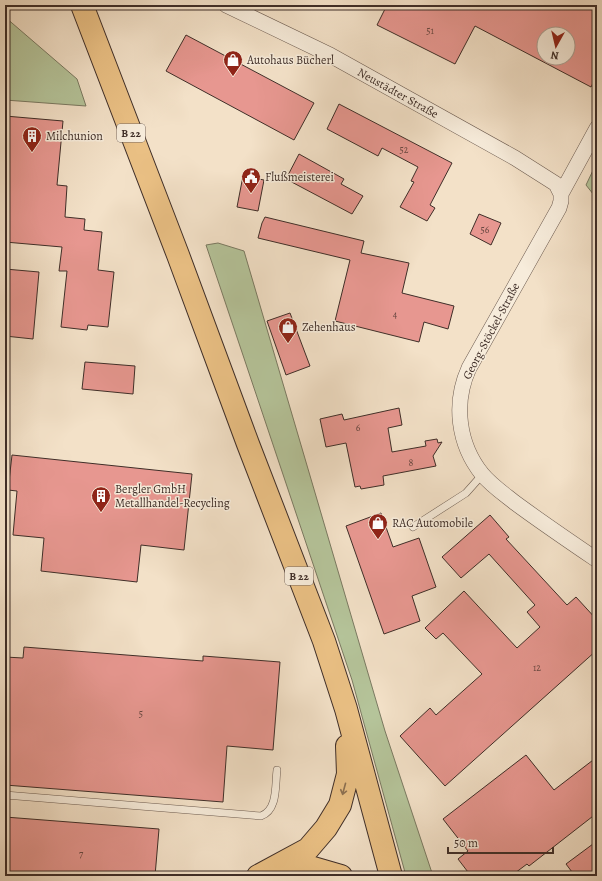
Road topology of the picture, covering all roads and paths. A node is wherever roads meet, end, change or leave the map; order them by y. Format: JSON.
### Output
{"nodes":[{"id":1,"x":226,"y":5,"type":"edge"},
{"id":2,"x":82,"y":7,"type":"edge"},
{"id":3,"x":597,"y":128,"type":"edge"},
{"id":4,"x":561,"y":194,"type":"junction"},
{"id":5,"x":482,"y":475,"type":"junction"},
{"id":6,"x":413,"y":527,"type":"dead end"},
{"id":7,"x":597,"y":560,"type":"edge"},
{"id":8,"x":346,"y":709,"type":"junction"},
{"id":9,"x":277,"y":770,"type":"dead end"},
{"id":10,"x":5,"y":795,"type":"edge"},
{"id":11,"x":265,"y":872,"type":"edge"},
{"id":12,"x":341,"y":876,"type":"edge"},
{"id":13,"x":391,"y":876,"type":"edge"}],
"edges":[{"from":1,"to":4,"type":"street","name":"Neustädter Straße"},
{"from":2,"to":8,"type":"main road","number":"B 22"},
{"from":3,"to":4,"type":"street","name":"Georg-Stöckel-Straße"},
{"from":4,"to":5,"type":"street","name":"Georg-Stöckel-Straße"},
{"from":5,"to":6,"type":"lane"},
{"from":5,"to":7,"type":"street","name":"Georg-Stöckel-Straße"},
{"from":8,"to":11,"type":"main road","one_way":true},
{"from":8,"to":13,"type":"main road","number":"B 22"},
{"from":9,"to":10,"type":"lane"},
{"from":11,"to":12,"type":"main road"}]}
